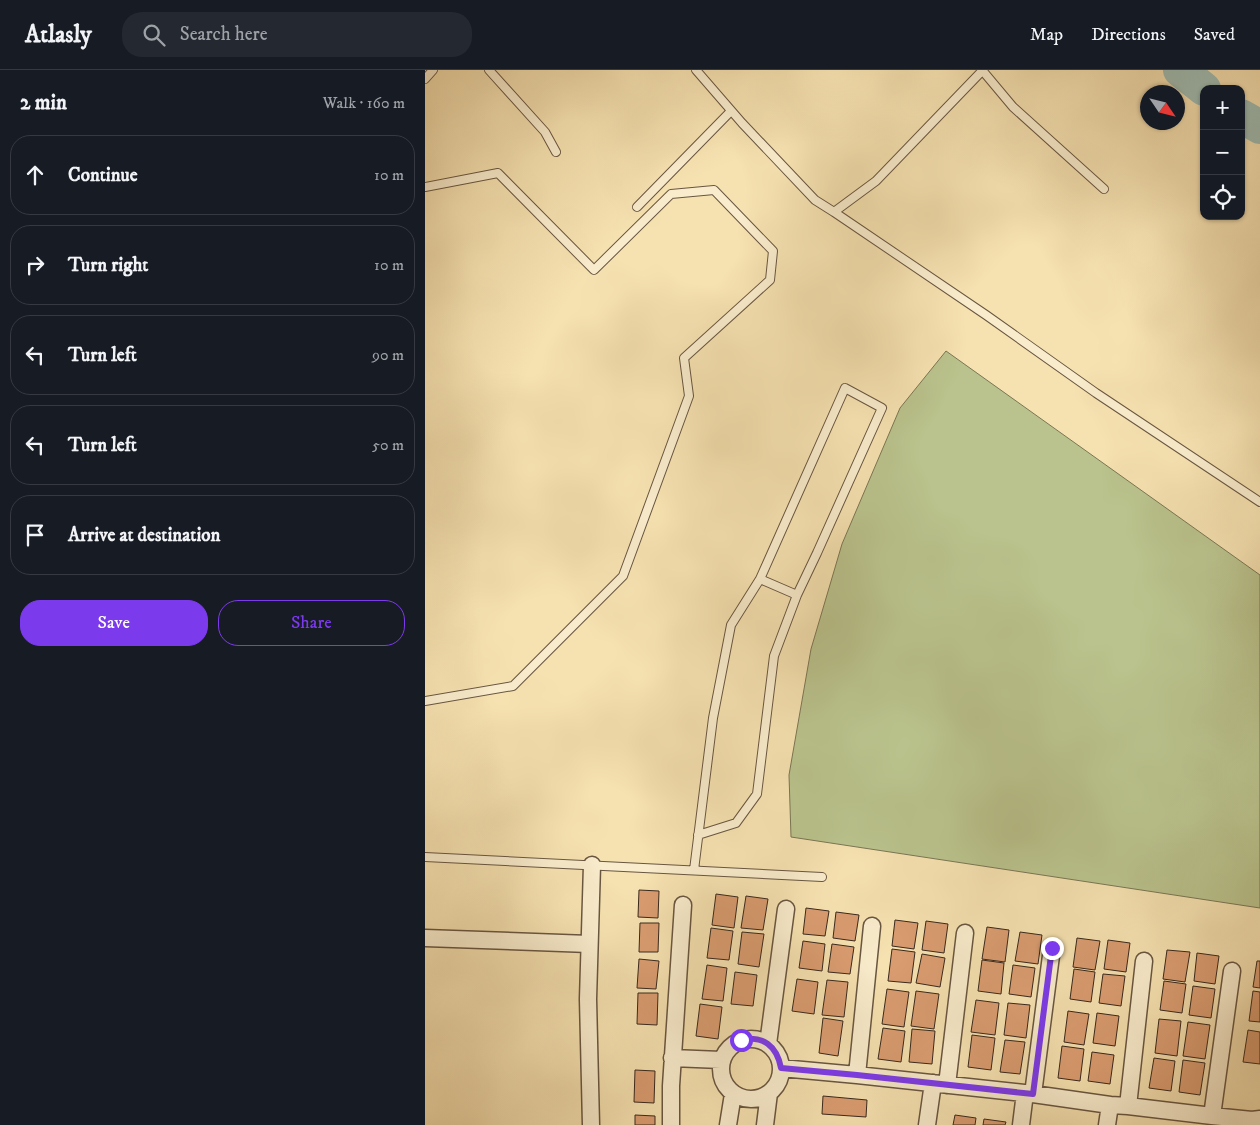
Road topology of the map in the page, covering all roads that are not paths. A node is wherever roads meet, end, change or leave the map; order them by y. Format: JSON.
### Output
{"nodes":[{"id":1,"x":433,"y":70,"type":"edge"},
{"id":2,"x":489,"y":70,"type":"edge"},
{"id":3,"x":696,"y":70,"type":"edge"},
{"id":4,"x":982,"y":70,"type":"edge"},
{"id":5,"x":425,"y":79,"type":"edge"},
{"id":6,"x":731,"y":111,"type":"junction"},
{"id":7,"x":556,"y":152,"type":"dead end"},
{"id":8,"x":425,"y":187,"type":"edge"},
{"id":9,"x":1104,"y":189,"type":"dead end"},
{"id":10,"x":637,"y":207,"type":"dead end"},
{"id":11,"x":834,"y":212,"type":"junction"},
{"id":12,"x":1260,"y":502,"type":"edge"},
{"id":13,"x":760,"y":579,"type":"junction"},
{"id":14,"x":797,"y":595,"type":"junction"},
{"id":15,"x":425,"y":701,"type":"edge"},
{"id":16,"x":698,"y":835,"type":"junction"},
{"id":17,"x":425,"y":857,"type":"edge"},
{"id":18,"x":592,"y":865,"type":"junction"},
{"id":19,"x":694,"y":870,"type":"junction"},
{"id":20,"x":822,"y":877,"type":"dead end"},
{"id":21,"x":683,"y":905,"type":"dead end"},
{"id":22,"x":786,"y":909,"type":"dead end"},
{"id":23,"x":872,"y":926,"type":"dead end"},
{"id":24,"x":965,"y":933,"type":"dead end"},
{"id":25,"x":425,"y":938,"type":"edge"},
{"id":26,"x":589,"y":944,"type":"junction"},
{"id":27,"x":1052,"y":948,"type":"dead end"},
{"id":28,"x":1144,"y":961,"type":"dead end"},
{"id":29,"x":1232,"y":971,"type":"dead end"},
{"id":30,"x":768,"y":1044,"type":"junction"},
{"id":31,"x":672,"y":1058,"type":"junction"},
{"id":32,"x":721,"y":1060,"type":"junction"},
{"id":33,"x":781,"y":1068,"type":"junction"},
{"id":34,"x":857,"y":1075,"type":"junction"},
{"id":35,"x":940,"y":1084,"type":"junction"},
{"id":36,"x":769,"y":1093,"type":"junction"},
{"id":37,"x":733,"y":1094,"type":"junction"},
{"id":38,"x":1029,"y":1094,"type":"junction"},
{"id":39,"x":1110,"y":1106,"type":"junction"},
{"id":40,"x":1128,"y":1106,"type":"junction"},
{"id":41,"x":1212,"y":1116,"type":"junction"},
{"id":42,"x":1260,"y":1119,"type":"edge"},
{"id":43,"x":591,"y":1125,"type":"edge"},
{"id":44,"x":671,"y":1125,"type":"edge"},
{"id":45,"x":729,"y":1125,"type":"edge"},
{"id":46,"x":765,"y":1125,"type":"edge"},
{"id":47,"x":927,"y":1125,"type":"edge"},
{"id":48,"x":1021,"y":1125,"type":"edge"},
{"id":49,"x":1107,"y":1125,"type":"edge"}],
"edges":[{"from":1,"to":5,"type":"lane"},
{"from":2,"to":7,"type":"lane"},
{"from":3,"to":6,"type":"lane"},
{"from":4,"to":9,"type":"lane"},
{"from":4,"to":11,"type":"lane"},
{"from":6,"to":10,"type":"lane"},
{"from":6,"to":11,"type":"lane"},
{"from":8,"to":15,"type":"lane"},
{"from":11,"to":12,"type":"lane"},
{"from":13,"to":14,"type":"lane"},
{"from":13,"to":14,"type":"lane"},
{"from":13,"to":16,"type":"lane"},
{"from":14,"to":16,"type":"lane"},
{"from":16,"to":19,"type":"lane"},
{"from":17,"to":18,"type":"lane"},
{"from":18,"to":19,"type":"lane"},
{"from":18,"to":26,"type":"street"},
{"from":19,"to":20,"type":"lane"},
{"from":21,"to":31,"type":"street"},
{"from":22,"to":30,"type":"street"},
{"from":23,"to":34,"type":"street"},
{"from":24,"to":35,"type":"street"},
{"from":25,"to":26,"type":"street"},
{"from":26,"to":43,"type":"street"},
{"from":27,"to":38,"type":"street"},
{"from":28,"to":40,"type":"street"},
{"from":29,"to":41,"type":"street"},
{"from":30,"to":32,"type":"street"},
{"from":30,"to":33,"type":"street"},
{"from":31,"to":32,"type":"street"},
{"from":31,"to":44,"type":"street"},
{"from":32,"to":37,"type":"street"},
{"from":33,"to":34,"type":"street"},
{"from":33,"to":36,"type":"street"},
{"from":34,"to":35,"type":"street"},
{"from":35,"to":38,"type":"street"},
{"from":35,"to":47,"type":"street"},
{"from":36,"to":37,"type":"street"},
{"from":36,"to":46,"type":"street"},
{"from":37,"to":45,"type":"street"},
{"from":38,"to":39,"type":"street"},
{"from":38,"to":48,"type":"street"},
{"from":39,"to":40,"type":"street"},
{"from":39,"to":49,"type":"street"},
{"from":40,"to":41,"type":"street"},
{"from":41,"to":42,"type":"street"}]}
